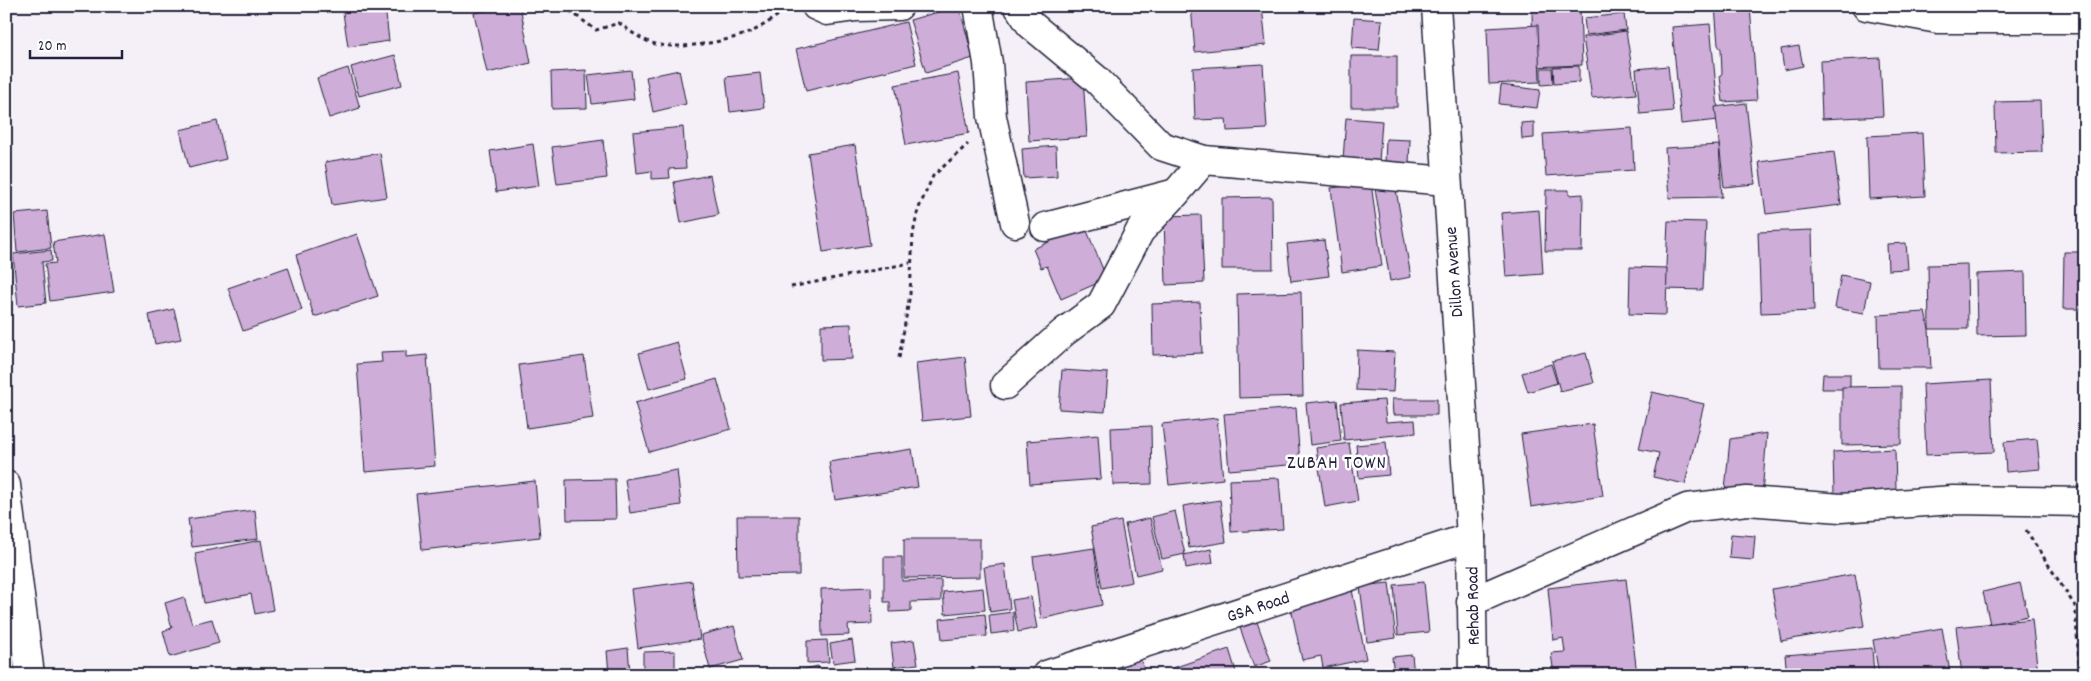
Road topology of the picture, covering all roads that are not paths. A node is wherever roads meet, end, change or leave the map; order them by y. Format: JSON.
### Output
{"nodes":[{"id":1,"x":816,"y":6,"type":"edge"},
{"id":2,"x":899,"y":6,"type":"edge"},
{"id":3,"x":978,"y":6,"type":"edge"},
{"id":4,"x":1018,"y":6,"type":"edge"},
{"id":5,"x":1436,"y":6,"type":"edge"},
{"id":6,"x":1866,"y":6,"type":"edge"},
{"id":7,"x":1935,"y":13,"type":"edge"},
{"id":8,"x":2085,"y":19,"type":"edge"},
{"id":9,"x":1204,"y":160,"type":"junction"},
{"id":10,"x":1447,"y":180,"type":"junction"},
{"id":11,"x":1176,"y":193,"type":"junction"},
{"id":12,"x":1015,"y":223,"type":"dead end"},
{"id":13,"x":1045,"y":227,"type":"dead end"},
{"id":14,"x":1004,"y":384,"type":"dead end"},
{"id":15,"x":8,"y":502,"type":"edge"},
{"id":16,"x":2085,"y":502,"type":"edge"},
{"id":17,"x":1471,"y":537,"type":"junction"},
{"id":18,"x":1471,"y":602,"type":"junction"},
{"id":19,"x":30,"y":675,"type":"edge"},
{"id":20,"x":1046,"y":675,"type":"edge"},
{"id":21,"x":1473,"y":675,"type":"edge"}],
"edges":[{"from":1,"to":2,"type":"street"},
{"from":3,"to":12,"type":"street"},
{"from":4,"to":9,"type":"street"},
{"from":5,"to":10,"type":"street","name":"Dillon Avenue"},
{"from":6,"to":7,"type":"street"},
{"from":7,"to":8,"type":"street"},
{"from":9,"to":10,"type":"street"},
{"from":9,"to":11,"type":"street"},
{"from":10,"to":17,"type":"street","name":"Dillon Avenue"},
{"from":11,"to":13,"type":"street"},
{"from":11,"to":14,"type":"street"},
{"from":15,"to":19,"type":"street"},
{"from":16,"to":18,"type":"street"},
{"from":17,"to":18,"type":"street","name":"Rehab Road"},
{"from":17,"to":20,"type":"street","name":"GSA Road"},
{"from":18,"to":21,"type":"street","name":"Rehab Road"}]}
